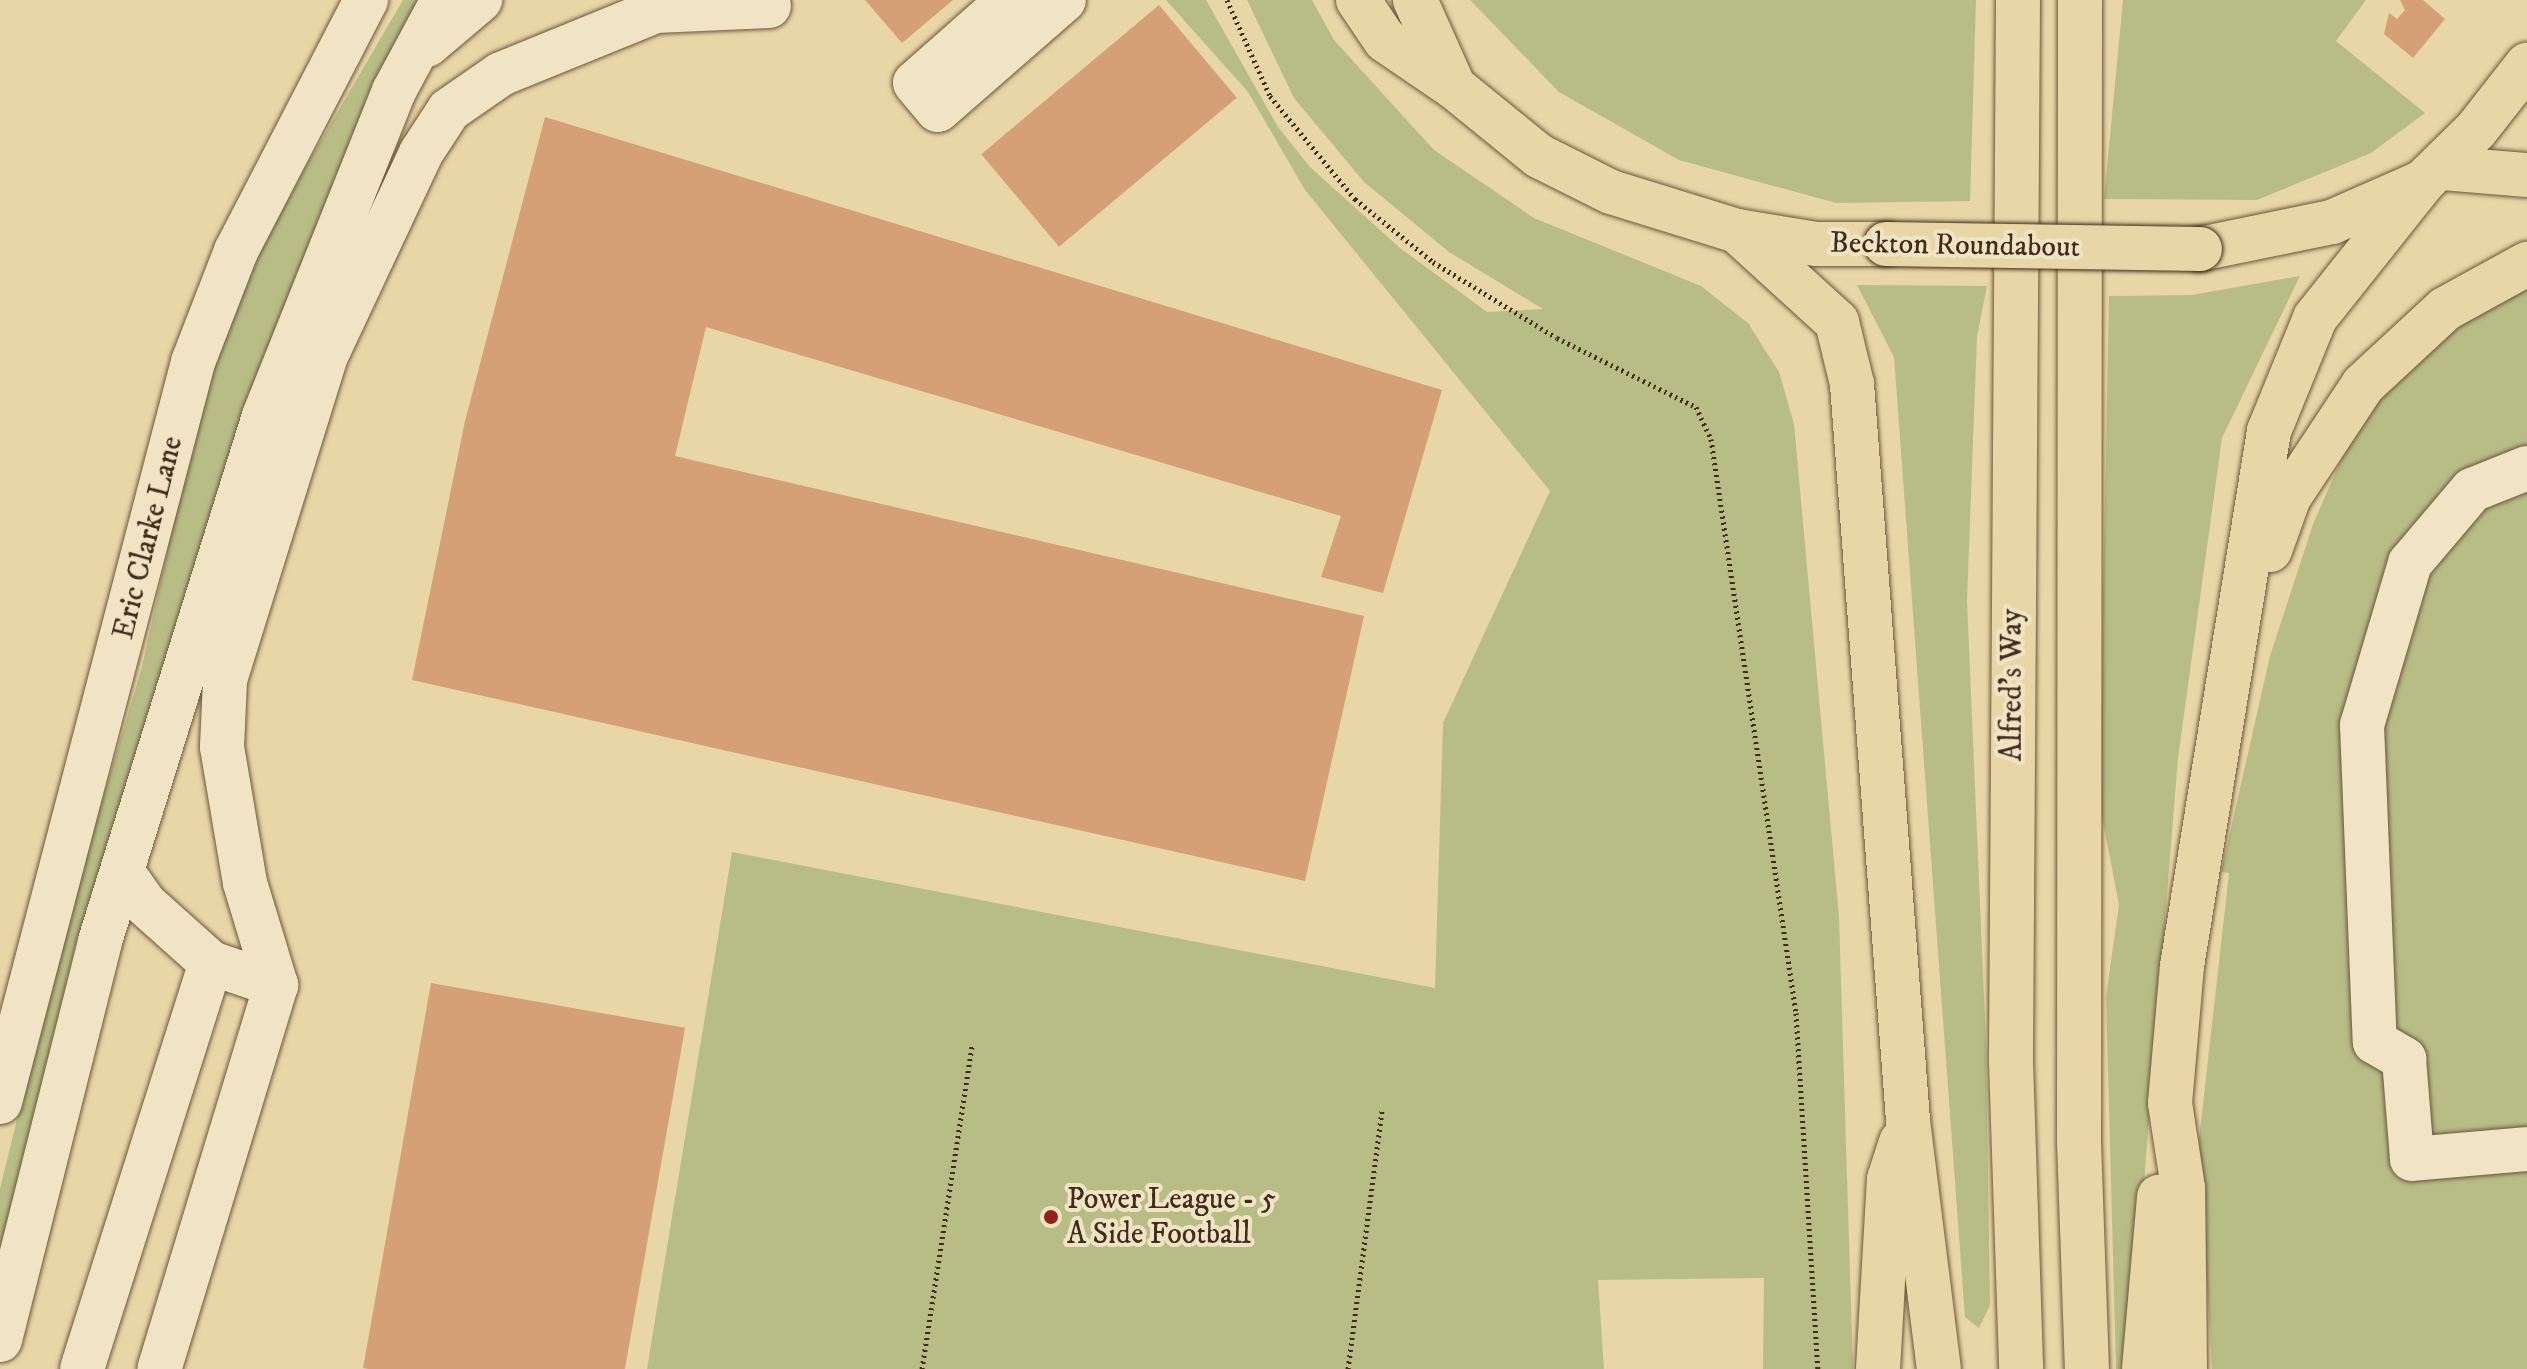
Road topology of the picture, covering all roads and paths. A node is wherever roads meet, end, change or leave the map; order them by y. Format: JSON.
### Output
{"nodes":[{"id":1,"x":366,"y":0,"type":"edge"},
{"id":2,"x":443,"y":0,"type":"edge"},
{"id":3,"x":480,"y":0,"type":"edge"},
{"id":4,"x":1009,"y":0,"type":"edge"},
{"id":5,"x":1064,"y":0,"type":"edge"},
{"id":6,"x":1227,"y":0,"type":"edge"},
{"id":7,"x":1358,"y":0,"type":"edge"},
{"id":8,"x":1415,"y":0,"type":"edge"},
{"id":9,"x":2018,"y":0,"type":"edge"},
{"id":10,"x":2080,"y":0,"type":"edge"},
{"id":11,"x":769,"y":6,"type":"dead end"},
{"id":12,"x":424,"y":47,"type":"junction"},
{"id":13,"x":2527,"y":65,"type":"edge"},
{"id":14,"x":1454,"y":87,"type":"junction"},
{"id":15,"x":2432,"y":175,"type":"junction"},
{"id":16,"x":2527,"y":175,"type":"edge"},
{"id":17,"x":1737,"y":231,"type":"junction"},
{"id":18,"x":2527,"y":264,"type":"edge"},
{"id":19,"x":2527,"y":468,"type":"edge"},
{"id":20,"x":2234,"y":663,"type":"junction"},
{"id":21,"x":124,"y":874,"type":"junction"},
{"id":22,"x":211,"y":963,"type":"junction"},
{"id":23,"x":276,"y":985,"type":"junction"},
{"id":24,"x":972,"y":1046,"type":"dead end"},
{"id":25,"x":0,"y":1102,"type":"edge"},
{"id":26,"x":2170,"y":1103,"type":"junction"},
{"id":27,"x":1382,"y":1109,"type":"dead end"},
{"id":28,"x":1908,"y":1121,"type":"junction"},
{"id":29,"x":2527,"y":1149,"type":"edge"},
{"id":30,"x":0,"y":1340,"type":"edge"},
{"id":31,"x":82,"y":1369,"type":"edge"},
{"id":32,"x":159,"y":1369,"type":"edge"},
{"id":33,"x":922,"y":1369,"type":"edge"},
{"id":34,"x":1348,"y":1369,"type":"edge"},
{"id":35,"x":1818,"y":1369,"type":"edge"},
{"id":36,"x":1878,"y":1369,"type":"edge"},
{"id":37,"x":1939,"y":1369,"type":"edge"},
{"id":38,"x":2021,"y":1369,"type":"edge"},
{"id":39,"x":2087,"y":1369,"type":"edge"},
{"id":40,"x":2144,"y":1369,"type":"edge"},
{"id":41,"x":2185,"y":1369,"type":"edge"}],
"edges":[{"from":1,"to":25,"type":"street","name":"Eric Clarke Lane"},
{"from":2,"to":12,"type":"street"},
{"from":3,"to":12,"type":"street"},
{"from":4,"to":5,"type":"street"},
{"from":6,"to":35,"type":"path"},
{"from":7,"to":14,"type":"highway"},
{"from":8,"to":14,"type":"highway","name":"Beckton Roundabout"},
{"from":9,"to":38,"type":"highway","name":"Alfred's Way"},
{"from":10,"to":39,"type":"highway"},
{"from":11,"to":23,"type":"street"},
{"from":12,"to":21,"type":"street"},
{"from":13,"to":15,"type":"highway","name":"Beckton Roundabout"},
{"from":14,"to":17,"type":"highway","name":"Beckton Roundabout"},
{"from":15,"to":16,"type":"highway"},
{"from":15,"to":17,"type":"highway","name":"Beckton Roundabout","bridge":true},
{"from":15,"to":20,"type":"highway"},
{"from":17,"to":28,"type":"highway"},
{"from":18,"to":20,"type":"highway"},
{"from":19,"to":29,"type":"street"},
{"from":20,"to":26,"type":"highway"},
{"from":21,"to":22,"type":"street"},
{"from":21,"to":30,"type":"street"},
{"from":22,"to":23,"type":"street"},
{"from":22,"to":31,"type":"street"},
{"from":23,"to":32,"type":"street"},
{"from":24,"to":33,"type":"path"},
{"from":26,"to":40,"type":"highway"},
{"from":26,"to":41,"type":"highway"},
{"from":27,"to":34,"type":"path"},
{"from":28,"to":36,"type":"highway"},
{"from":28,"to":37,"type":"highway"}]}
